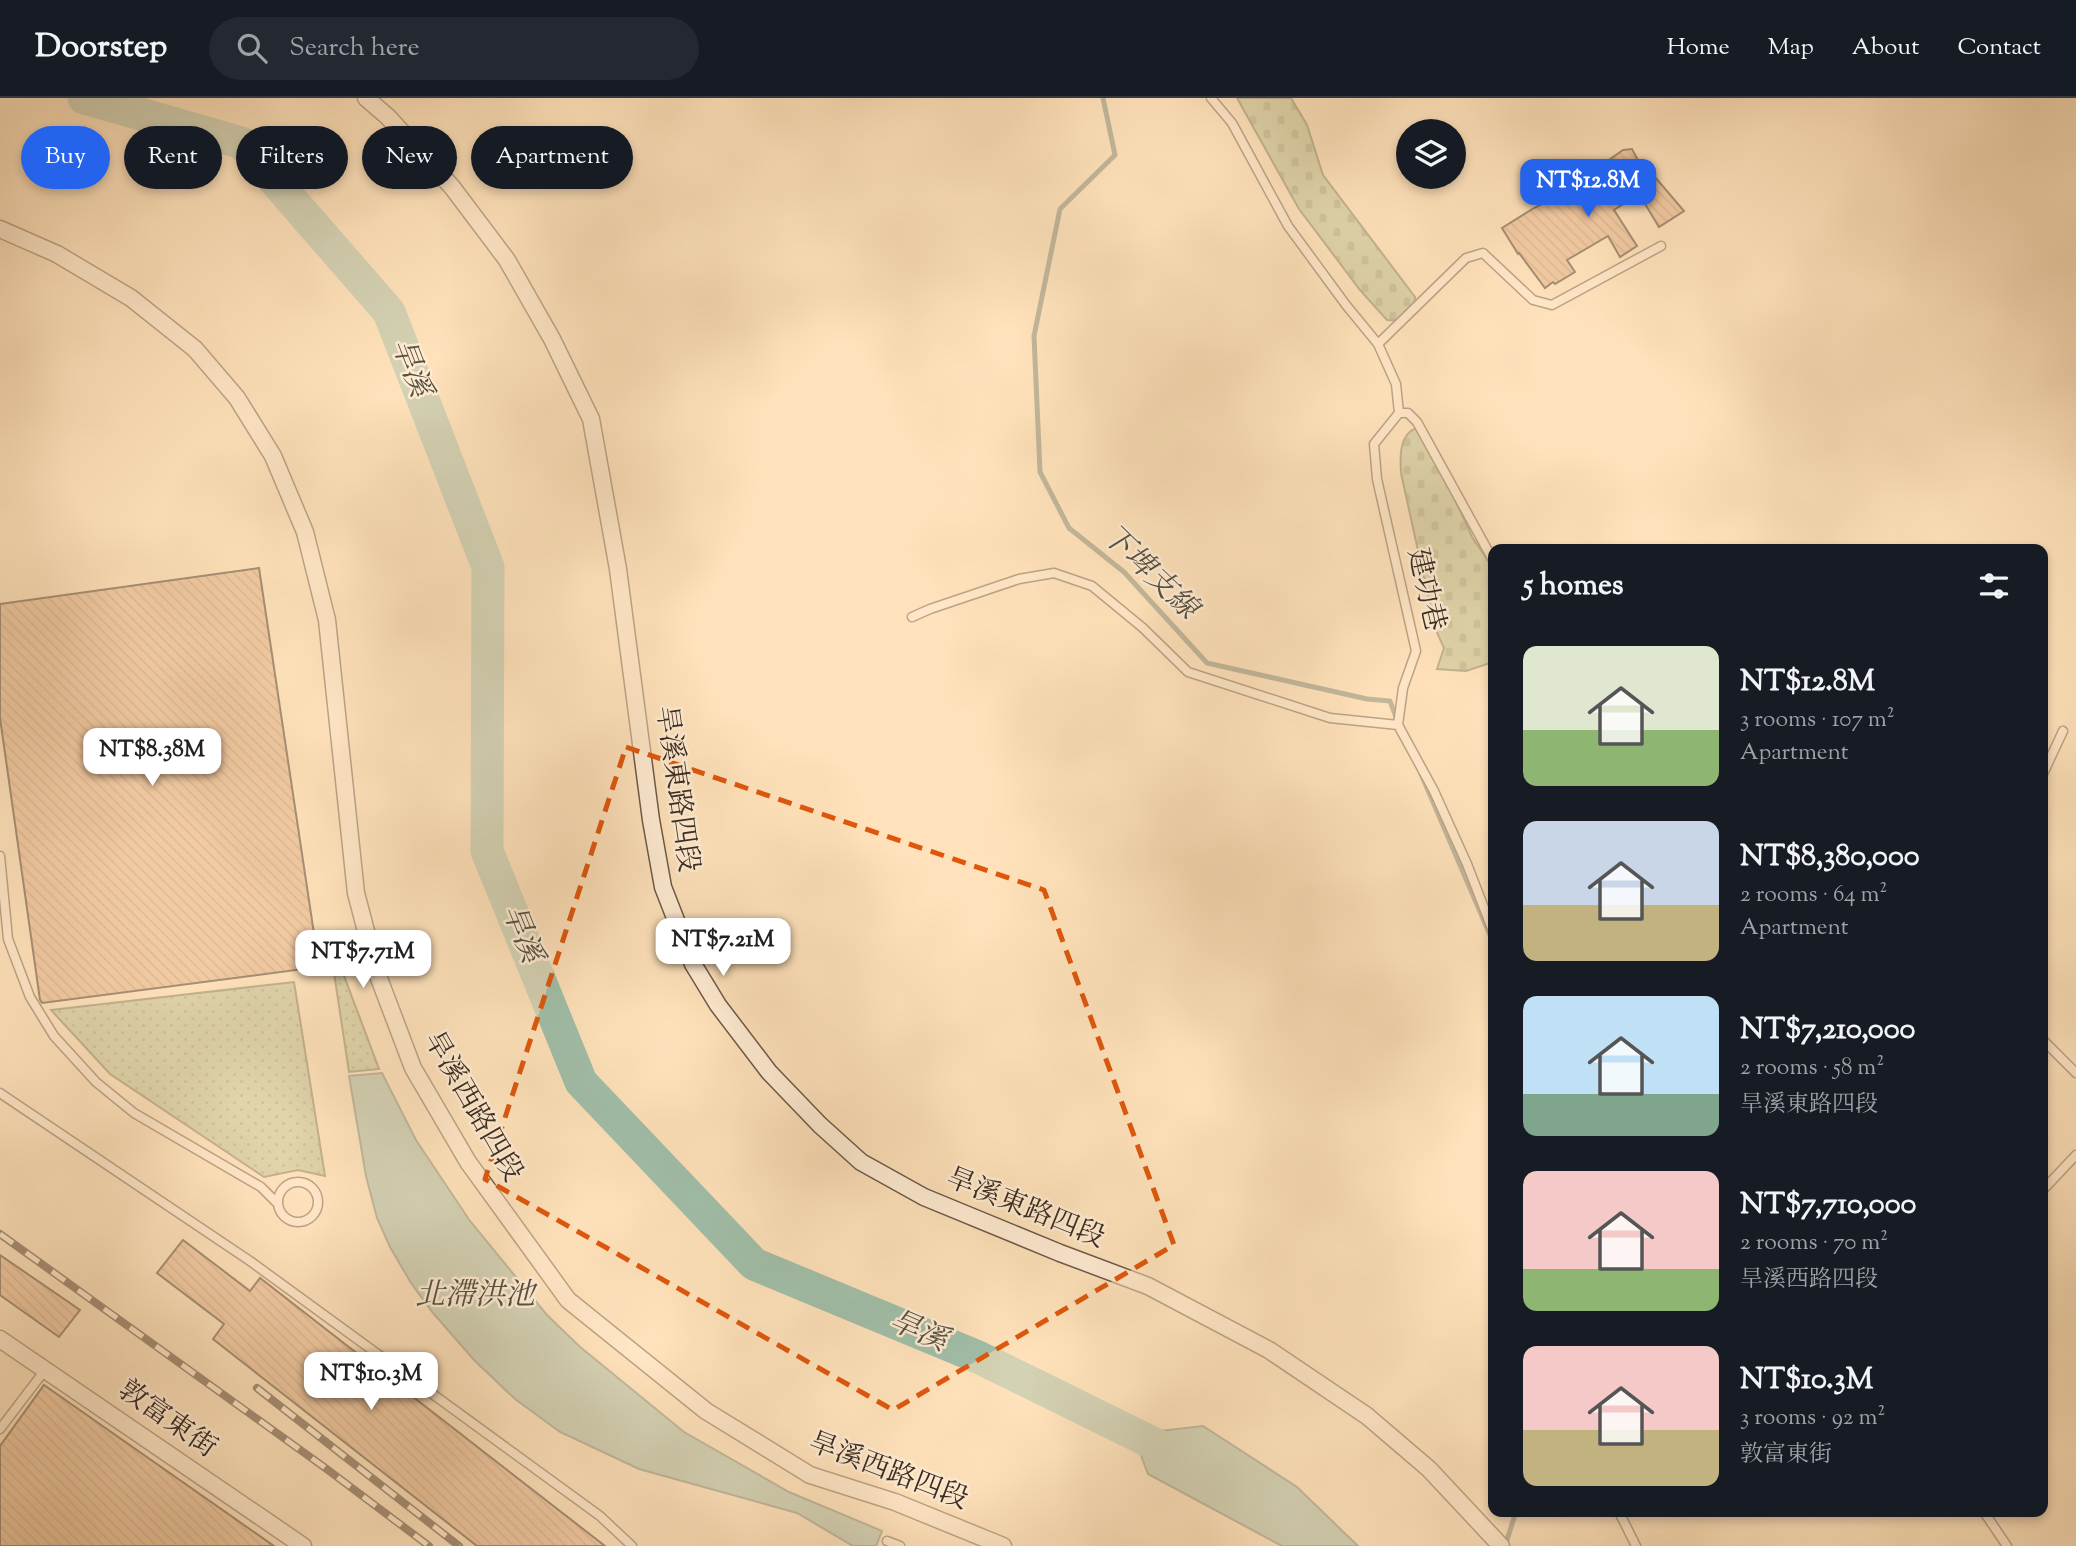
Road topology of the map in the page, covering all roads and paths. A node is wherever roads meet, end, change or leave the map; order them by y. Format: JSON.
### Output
{"nodes":[{"id":1,"x":366,"y":98,"type":"edge"},
{"id":2,"x":1212,"y":98,"type":"edge"},
{"id":3,"x":0,"y":229,"type":"edge"},
{"id":4,"x":1661,"y":246,"type":"dead end"},
{"id":5,"x":1378,"y":344,"type":"junction"},
{"id":6,"x":1399,"y":413,"type":"junction"},
{"id":7,"x":1488,"y":551,"type":"edge"},
{"id":8,"x":912,"y":617,"type":"dead end"},
{"id":9,"x":1398,"y":725,"type":"junction"},
{"id":10,"x":2063,"y":731,"type":"dead end"},
{"id":11,"x":2048,"y":763,"type":"edge"},
{"id":12,"x":0,"y":856,"type":"edge"},
{"id":13,"x":1488,"y":918,"type":"edge"},
{"id":14,"x":2048,"y":1045,"type":"edge"},
{"id":15,"x":2076,"y":1073,"type":"edge"},
{"id":16,"x":0,"y":1093,"type":"edge"},
{"id":17,"x":2076,"y":1155,"type":"edge"},
{"id":18,"x":2048,"y":1185,"type":"edge"},
{"id":19,"x":285,"y":1186,"type":"junction"},
{"id":20,"x":261,"y":1187,"type":"junction"},
{"id":21,"x":278,"y":1204,"type":"junction"},
{"id":22,"x":0,"y":1339,"type":"edge"},
{"id":23,"x":46,"y":1369,"type":"junction"},
{"id":24,"x":0,"y":1429,"type":"edge"},
{"id":25,"x":1622,"y":1517,"type":"edge"},
{"id":26,"x":1987,"y":1517,"type":"edge"},
{"id":27,"x":887,"y":1541,"type":"dead end"},
{"id":28,"x":303,"y":1546,"type":"edge"},
{"id":29,"x":632,"y":1546,"type":"edge"},
{"id":30,"x":900,"y":1546,"type":"edge"},
{"id":31,"x":1003,"y":1546,"type":"edge"},
{"id":32,"x":1501,"y":1546,"type":"edge"},
{"id":33,"x":1636,"y":1546,"type":"edge"},
{"id":34,"x":2007,"y":1546,"type":"edge"}],
"edges":[{"from":1,"to":32,"type":"street","name":"旱溪東路四段"},
{"from":2,"to":5,"type":"lane"},
{"from":3,"to":31,"type":"street","name":"旱溪西路四段"},
{"from":4,"to":5,"type":"lane"},
{"from":5,"to":6,"type":"lane"},
{"from":6,"to":7,"type":"lane"},
{"from":6,"to":9,"type":"lane","name":"建功巷"},
{"from":8,"to":9,"type":"lane"},
{"from":9,"to":13,"type":"lane"},
{"from":10,"to":11,"type":"lane"},
{"from":12,"to":20,"type":"lane"},
{"from":14,"to":15,"type":"lane"},
{"from":16,"to":29,"type":"lane"},
{"from":17,"to":18,"type":"lane"},
{"from":19,"to":20,"type":"lane"},
{"from":19,"to":21,"type":"lane"},
{"from":19,"to":21,"type":"lane"},
{"from":20,"to":21,"type":"lane"},
{"from":22,"to":23,"type":"street","name":"敦富東街"},
{"from":23,"to":24,"type":"lane"},
{"from":23,"to":28,"type":"street","name":"敦富東街"},
{"from":25,"to":33,"type":"lane"},
{"from":26,"to":34,"type":"lane"},
{"from":27,"to":30,"type":"lane"}]}
